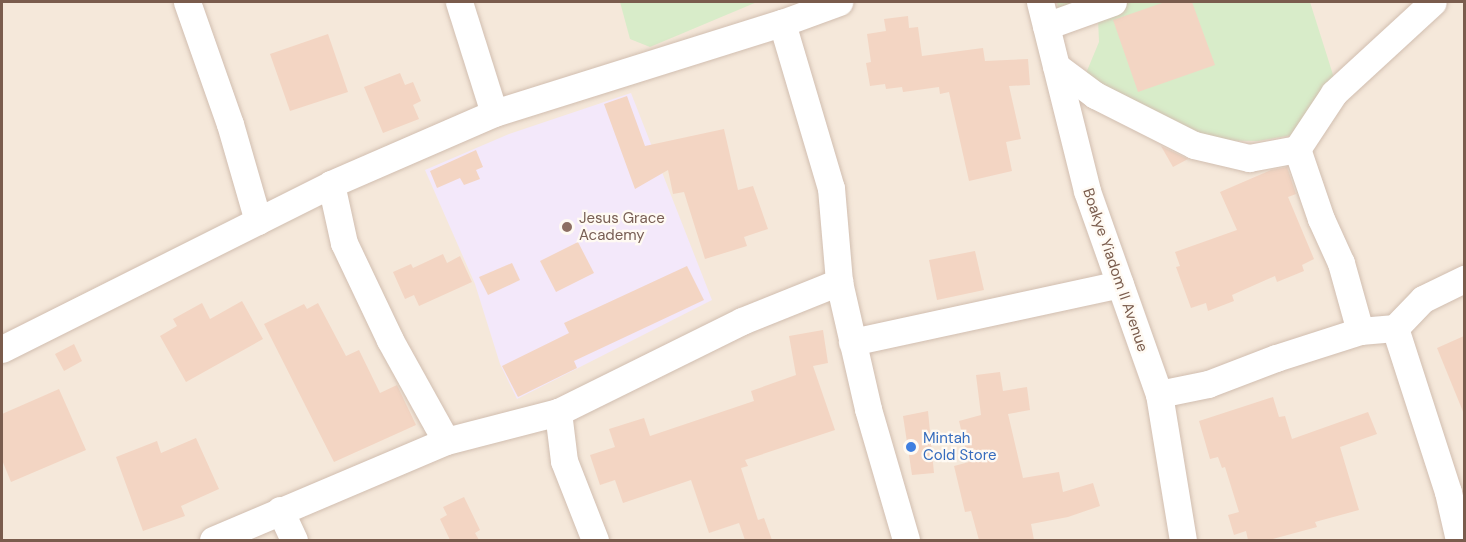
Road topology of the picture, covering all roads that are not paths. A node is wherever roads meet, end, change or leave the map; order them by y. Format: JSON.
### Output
{"nodes":[{"id":1,"x":187,"y":2,"type":"edge"},
{"id":2,"x":459,"y":2,"type":"edge"},
{"id":3,"x":840,"y":2,"type":"edge"},
{"id":4,"x":1113,"y":2,"type":"edge"},
{"id":5,"x":1433,"y":2,"type":"edge"},
{"id":6,"x":1043,"y":14,"type":"edge"},
{"id":7,"x":782,"y":23,"type":"junction"},
{"id":8,"x":1056,"y":66,"type":"junction"},
{"id":9,"x":494,"y":113,"type":"junction"},
{"id":10,"x":1298,"y":149,"type":"junction"},
{"id":11,"x":331,"y":184,"type":"junction"},
{"id":12,"x":258,"y":221,"type":"junction"},
{"id":13,"x":1464,"y":279,"type":"edge"},
{"id":14,"x":839,"y":282,"type":"junction"},
{"id":15,"x":1120,"y":284,"type":"junction"},
{"id":16,"x":1395,"y":328,"type":"junction"},
{"id":17,"x":1360,"y":331,"type":"junction"},
{"id":18,"x":852,"y":342,"type":"junction"},
{"id":19,"x":2,"y":350,"type":"edge"},
{"id":20,"x":1159,"y":394,"type":"junction"},
{"id":21,"x":558,"y":412,"type":"junction"},
{"id":22,"x":446,"y":441,"type":"junction"},
{"id":23,"x":280,"y":510,"type":"junction"},
{"id":24,"x":213,"y":540,"type":"edge"},
{"id":25,"x":294,"y":540,"type":"edge"},
{"id":26,"x":595,"y":540,"type":"edge"},
{"id":27,"x":906,"y":540,"type":"edge"},
{"id":28,"x":1183,"y":540,"type":"edge"},
{"id":29,"x":1459,"y":540,"type":"edge"}],
"edges":[{"from":1,"to":12,"type":"street"},
{"from":2,"to":9,"type":"street"},
{"from":3,"to":7,"type":"street"},
{"from":4,"to":6,"type":"street"},
{"from":5,"to":10,"type":"street"},
{"from":6,"to":8,"type":"street","name":"Boakye Yiadom II Avenue"},
{"from":7,"to":9,"type":"street"},
{"from":7,"to":14,"type":"street"},
{"from":8,"to":10,"type":"street"},
{"from":8,"to":15,"type":"street","name":"Boakye Yiadom II Avenue"},
{"from":9,"to":11,"type":"street"},
{"from":10,"to":17,"type":"street"},
{"from":11,"to":12,"type":"street"},
{"from":11,"to":22,"type":"street"},
{"from":12,"to":19,"type":"street"},
{"from":13,"to":16,"type":"street"},
{"from":14,"to":18,"type":"street"},
{"from":14,"to":21,"type":"street"},
{"from":15,"to":18,"type":"street"},
{"from":15,"to":20,"type":"street","name":"Boakye Yiadom II Avenue"},
{"from":16,"to":17,"type":"street"},
{"from":16,"to":29,"type":"street"},
{"from":17,"to":20,"type":"street"},
{"from":18,"to":27,"type":"street"},
{"from":20,"to":28,"type":"street","name":"Boakye Yiadom II Avenue"},
{"from":21,"to":22,"type":"street"},
{"from":21,"to":26,"type":"street"},
{"from":22,"to":23,"type":"street"},
{"from":23,"to":24,"type":"street"},
{"from":23,"to":25,"type":"street"}]}
